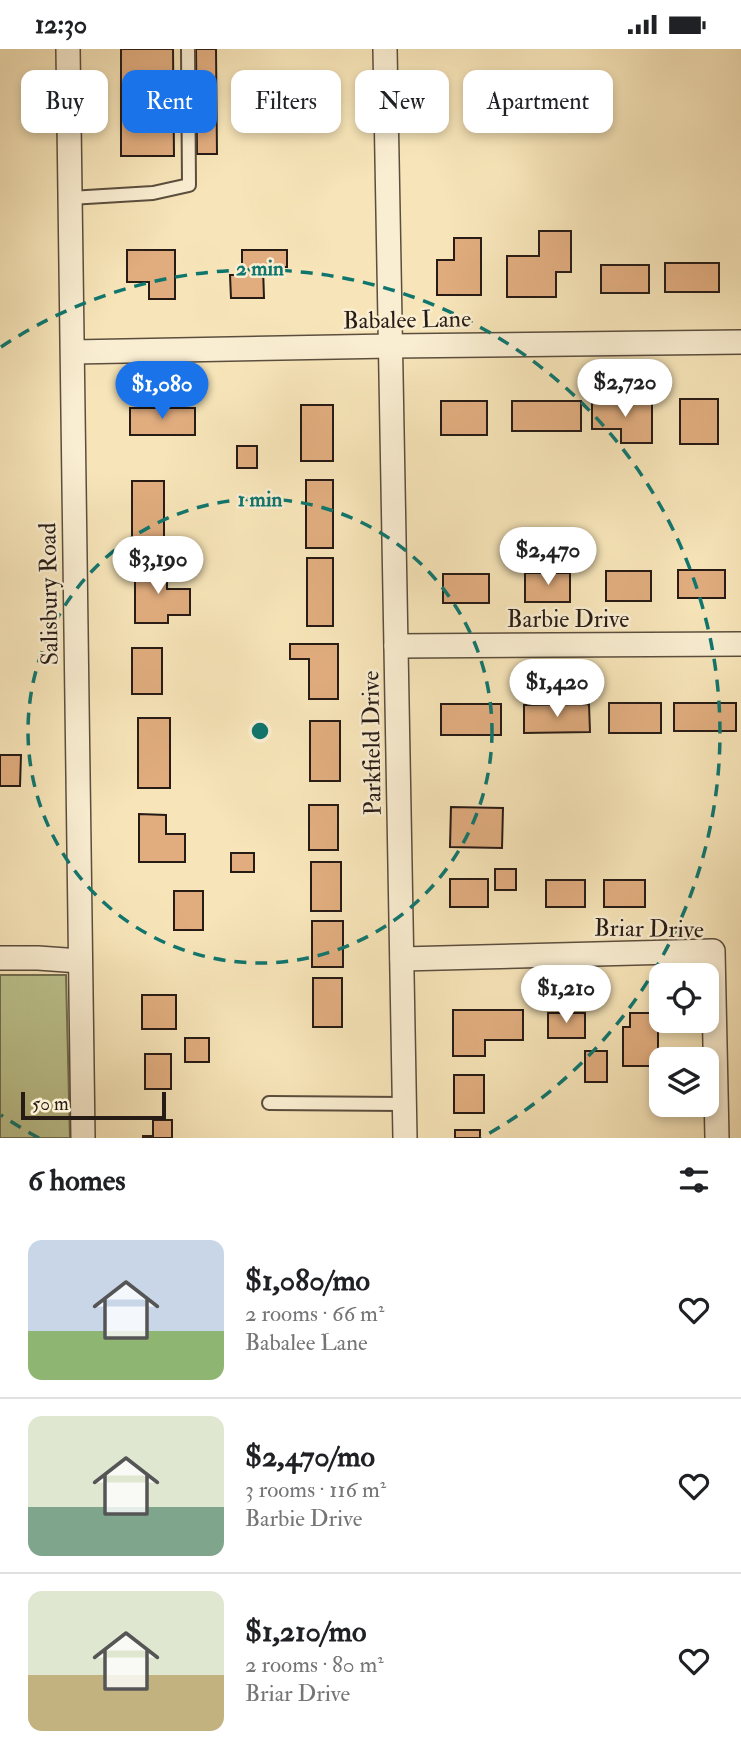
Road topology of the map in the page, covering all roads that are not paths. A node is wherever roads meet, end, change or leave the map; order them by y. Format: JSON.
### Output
{"nodes":[{"id":1,"x":68,"y":49,"type":"edge"},
{"id":2,"x":188,"y":49,"type":"edge"},
{"id":3,"x":385,"y":49,"type":"edge"},
{"id":4,"x":70,"y":198,"type":"junction"},
{"id":5,"x":741,"y":342,"type":"edge"},
{"id":6,"x":391,"y":346,"type":"junction"},
{"id":7,"x":73,"y":352,"type":"junction"},
{"id":8,"x":741,"y":644,"type":"edge"},
{"id":9,"x":396,"y":646,"type":"junction"},
{"id":10,"x":0,"y":958,"type":"edge"},
{"id":11,"x":402,"y":959,"type":"junction"},
{"id":12,"x":80,"y":961,"type":"junction"},
{"id":13,"x":269,"y":1103,"type":"dead end"},
{"id":14,"x":404,"y":1104,"type":"junction"},
{"id":15,"x":83,"y":1138,"type":"edge"},
{"id":16,"x":405,"y":1138,"type":"edge"},
{"id":17,"x":717,"y":1138,"type":"edge"}],
"edges":[{"from":1,"to":4,"type":"street","name":"Salisbury Road"},
{"from":2,"to":4,"type":"lane"},
{"from":3,"to":6,"type":"street","name":"Parkfield Drive"},
{"from":4,"to":7,"type":"street","name":"Salisbury Road"},
{"from":5,"to":6,"type":"street","name":"Babalee Lane"},
{"from":6,"to":7,"type":"street","name":"Babalee Lane"},
{"from":6,"to":9,"type":"street","name":"Parkfield Drive"},
{"from":7,"to":12,"type":"street","name":"Salisbury Road"},
{"from":8,"to":9,"type":"street","name":"Barbie Drive"},
{"from":9,"to":11,"type":"street","name":"Parkfield Drive"},
{"from":10,"to":12,"type":"street"},
{"from":11,"to":14,"type":"street","name":"Parkfield Drive"},
{"from":11,"to":17,"type":"street","name":"Briar Drive"},
{"from":12,"to":15,"type":"street","name":"Salisbury Road"},
{"from":13,"to":14,"type":"lane"},
{"from":14,"to":16,"type":"street","name":"Parkfield Drive"}]}
